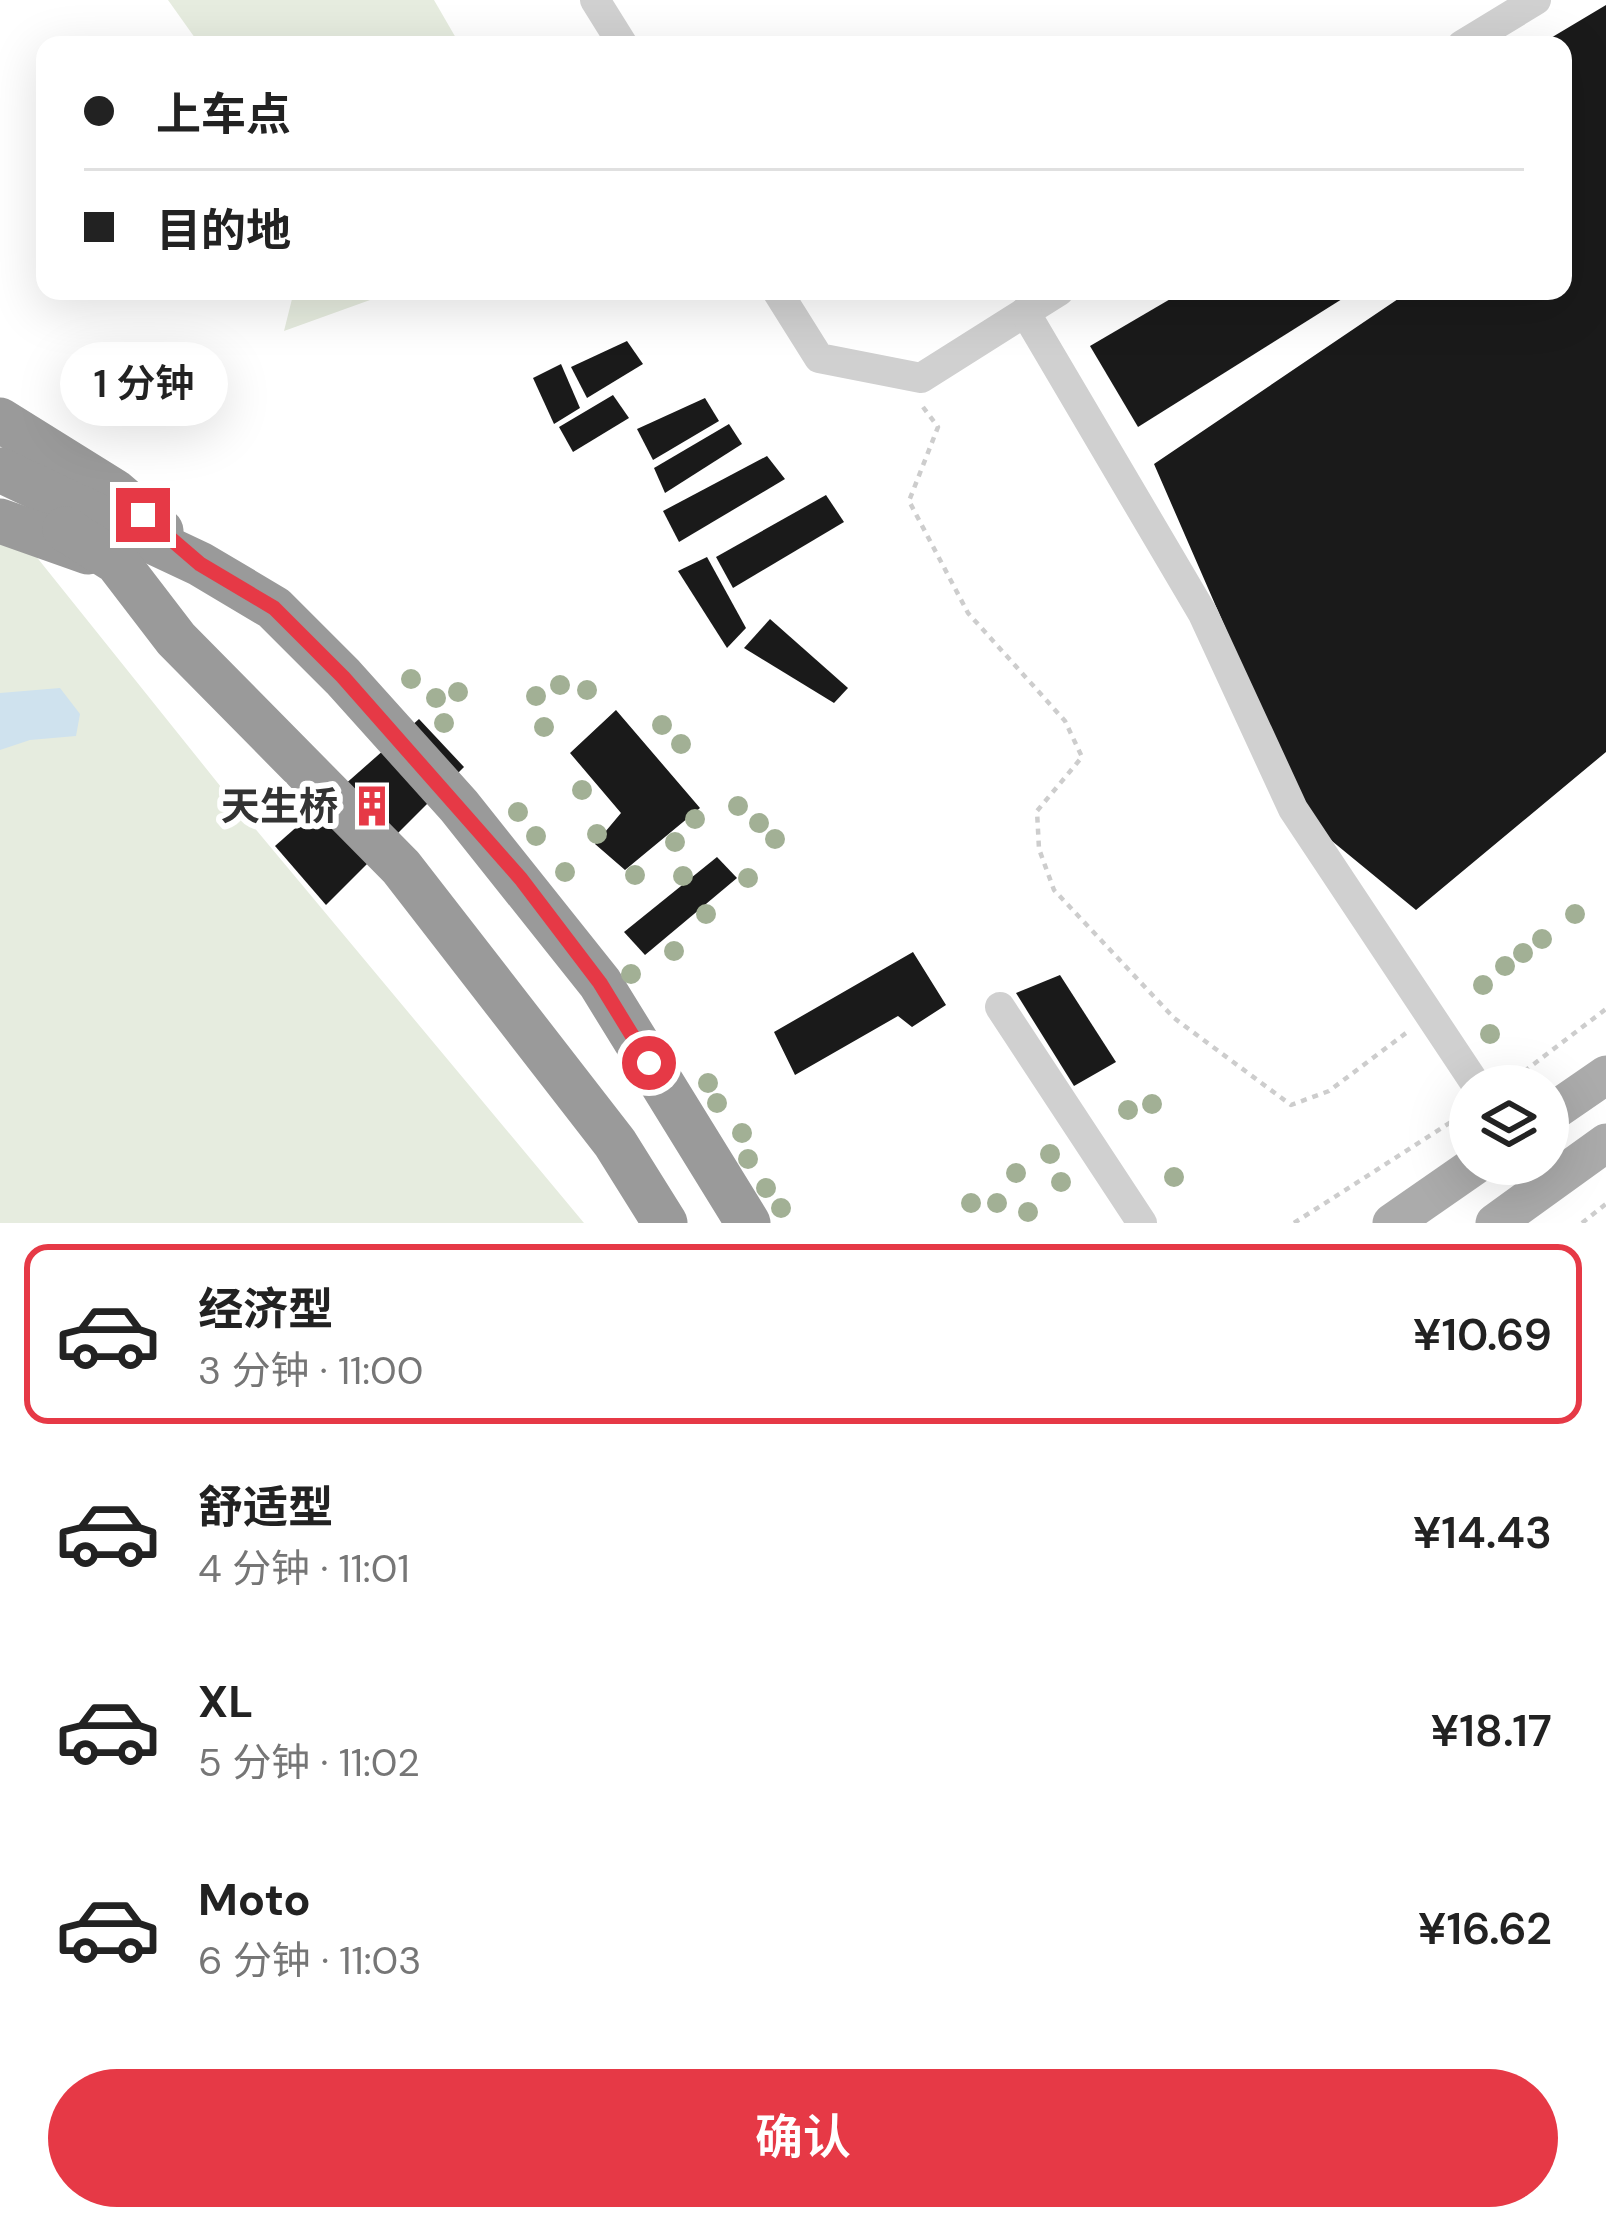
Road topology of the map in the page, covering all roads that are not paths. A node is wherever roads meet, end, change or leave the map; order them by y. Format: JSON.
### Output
{"nodes":[{"id":1,"x":595,"y":0,"type":"edge"},
{"id":2,"x":1536,"y":0,"type":"edge"},
{"id":3,"x":617,"y":36,"type":"edge"},
{"id":4,"x":1477,"y":36,"type":"edge"},
{"id":5,"x":784,"y":300,"type":"edge"},
{"id":6,"x":1044,"y":300,"type":"edge"},
{"id":7,"x":1025,"y":312,"type":"junction"},
{"id":8,"x":0,"y":420,"type":"edge"},
{"id":9,"x":0,"y":470,"type":"edge"},
{"id":10,"x":0,"y":492,"type":"edge"},
{"id":11,"x":0,"y":521,"type":"edge"},
{"id":12,"x":118,"y":562,"type":"junction"},
{"id":13,"x":200,"y":564,"type":"junction"},
{"id":14,"x":1000,"y":1006,"type":"dead end"},
{"id":15,"x":1464,"y":1065,"type":"edge"},
{"id":16,"x":1606,"y":1075,"type":"edge"},
{"id":17,"x":1569,"y":1101,"type":"edge"},
{"id":18,"x":1606,"y":1143,"type":"edge"},
{"id":19,"x":1449,"y":1184,"type":"edge"},
{"id":20,"x":1539,"y":1210,"type":"edge"},
{"id":21,"x":665,"y":1223,"type":"edge"},
{"id":22,"x":748,"y":1223,"type":"edge"},
{"id":23,"x":1142,"y":1223,"type":"edge"},
{"id":24,"x":1392,"y":1223,"type":"edge"},
{"id":25,"x":1496,"y":1223,"type":"edge"}],
"edges":[{"from":1,"to":3,"type":"street"},
{"from":2,"to":4,"type":"street"},
{"from":5,"to":7,"type":"street"},
{"from":6,"to":7,"type":"street"},
{"from":7,"to":15,"type":"street"},
{"from":8,"to":13,"type":"highway"},
{"from":9,"to":13,"type":"highway"},
{"from":10,"to":12,"type":"highway"},
{"from":11,"to":12,"type":"highway"},
{"from":12,"to":21,"type":"highway"},
{"from":13,"to":22,"type":"highway"},
{"from":14,"to":23,"type":"street"},
{"from":16,"to":17,"type":"main road"},
{"from":18,"to":20,"type":"main road"},
{"from":19,"to":24,"type":"main road"},
{"from":20,"to":25,"type":"main road"}]}
